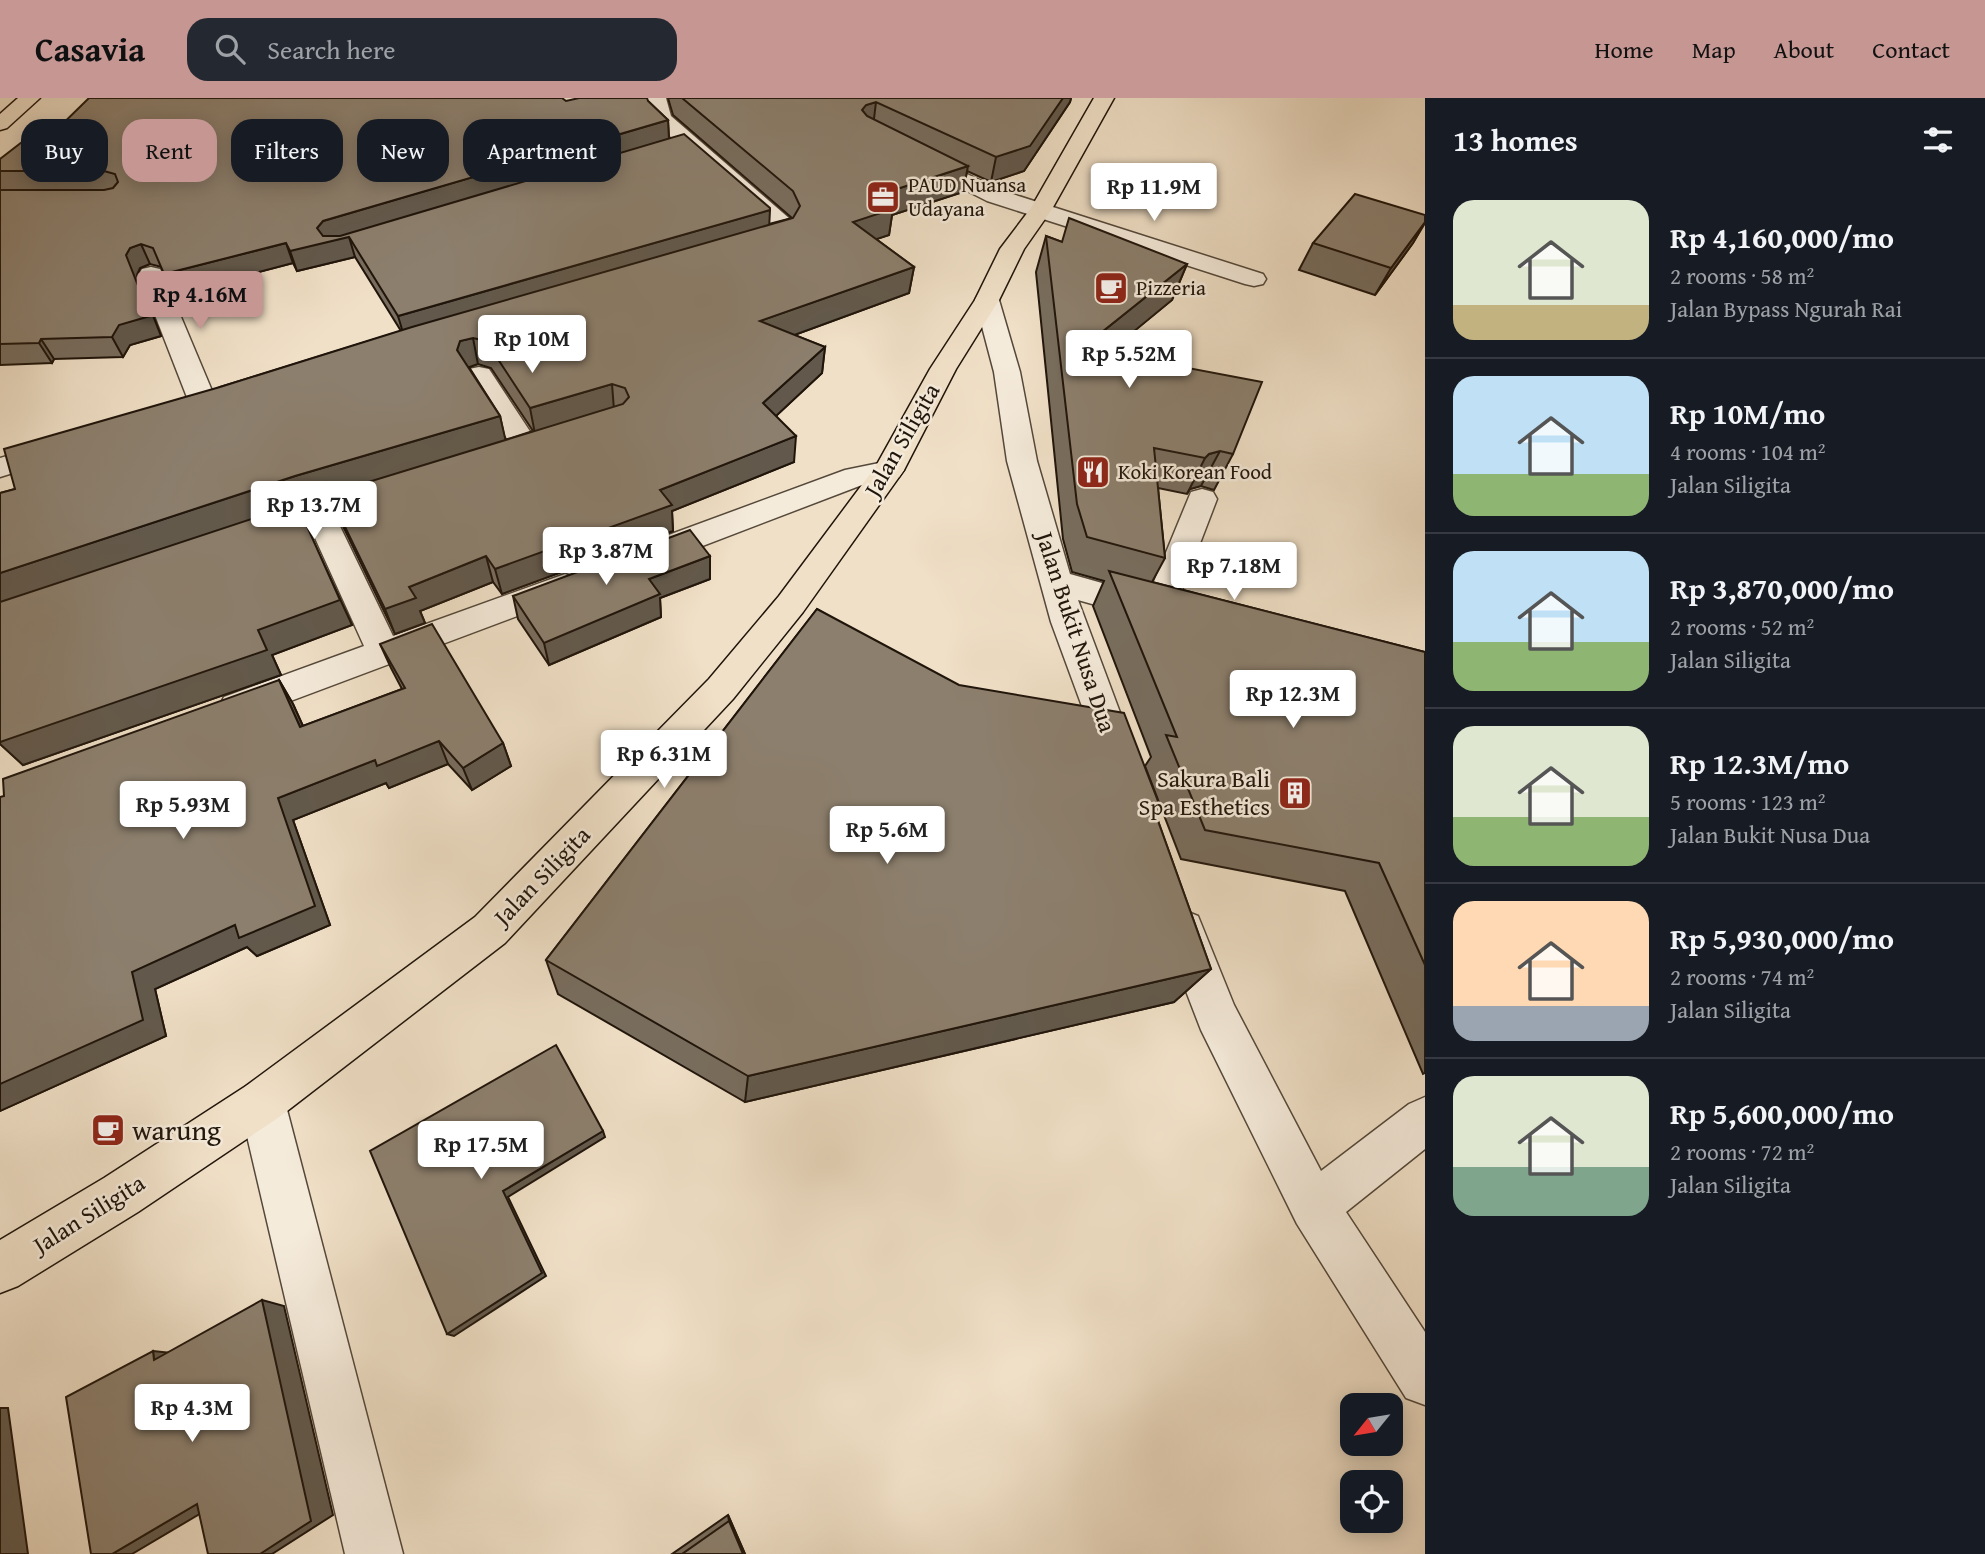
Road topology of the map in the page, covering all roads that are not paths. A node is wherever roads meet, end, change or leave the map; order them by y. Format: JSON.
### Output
{"nodes":[{"id":1,"x":30,"y":98,"type":"edge"},
{"id":2,"x":656,"y":98,"type":"edge"},
{"id":3,"x":1104,"y":98,"type":"edge"},
{"id":4,"x":0,"y":124,"type":"edge"},
{"id":5,"x":687,"y":143,"type":"junction"},
{"id":6,"x":897,"y":147,"type":"edge"},
{"id":7,"x":661,"y":151,"type":"edge"},
{"id":8,"x":1041,"y":209,"type":"junction"},
{"id":9,"x":727,"y":253,"type":"edge"},
{"id":10,"x":152,"y":274,"type":"dead end"},
{"id":11,"x":1254,"y":279,"type":"dead end"},
{"id":12,"x":987,"y":300,"type":"junction"},
{"id":13,"x":479,"y":375,"type":"dead end"},
{"id":14,"x":231,"y":397,"type":"edge"},
{"id":15,"x":204,"y":405,"type":"junction"},
{"id":16,"x":179,"y":413,"type":"edge"},
{"id":17,"x":77,"y":444,"type":"edge"},
{"id":18,"x":527,"y":448,"type":"edge"},
{"id":19,"x":0,"y":468,"type":"edge"},
{"id":20,"x":889,"y":470,"type":"junction"},
{"id":21,"x":408,"y":484,"type":"edge"},
{"id":22,"x":1202,"y":499,"type":"dead end"},
{"id":23,"x":318,"y":512,"type":"junction"},
{"id":24,"x":229,"y":543,"type":"edge"},
{"id":25,"x":1057,"y":582,"type":"junction"},
{"id":26,"x":385,"y":654,"type":"junction"},
{"id":27,"x":205,"y":719,"type":"edge"},
{"id":28,"x":1132,"y":792,"type":"edge"},
{"id":29,"x":1172,"y":897,"type":"edge"},
{"id":30,"x":262,"y":1102,"type":"junction"},
{"id":31,"x":1425,"y":1119,"type":"edge"},
{"id":32,"x":1314,"y":1207,"type":"junction"},
{"id":33,"x":0,"y":1268,"type":"edge"},
{"id":34,"x":1425,"y":1379,"type":"edge"},
{"id":35,"x":374,"y":1554,"type":"edge"}],
"edges":[{"from":1,"to":4,"type":"main road"},
{"from":2,"to":5,"type":"street"},
{"from":3,"to":8,"type":"main road","name":"Jalan Siligita"},
{"from":5,"to":7,"type":"street"},
{"from":5,"to":9,"type":"street"},
{"from":6,"to":8,"type":"street"},
{"from":8,"to":11,"type":"street"},
{"from":8,"to":12,"type":"main road","name":"Jalan Siligita"},
{"from":10,"to":15,"type":"street"},
{"from":12,"to":20,"type":"main road","name":"Jalan Siligita"},
{"from":12,"to":25,"type":"street","name":"Jalan Bukit Nusa Dua"},
{"from":13,"to":18,"type":"street"},
{"from":14,"to":15,"type":"street"},
{"from":15,"to":16,"type":"street"},
{"from":17,"to":19,"type":"street"},
{"from":20,"to":26,"type":"street"},
{"from":20,"to":30,"type":"main road","name":"Jalan Siligita"},
{"from":21,"to":23,"type":"street"},
{"from":22,"to":25,"type":"street"},
{"from":23,"to":24,"type":"street"},
{"from":23,"to":26,"type":"street"},
{"from":25,"to":28,"type":"street","name":"Jalan Bukit Nusa Dua"},
{"from":26,"to":27,"type":"street"},
{"from":29,"to":32,"type":"street"},
{"from":30,"to":33,"type":"main road","name":"Jalan Siligita"},
{"from":30,"to":35,"type":"street"},
{"from":31,"to":32,"type":"street"},
{"from":32,"to":34,"type":"street"}]}
